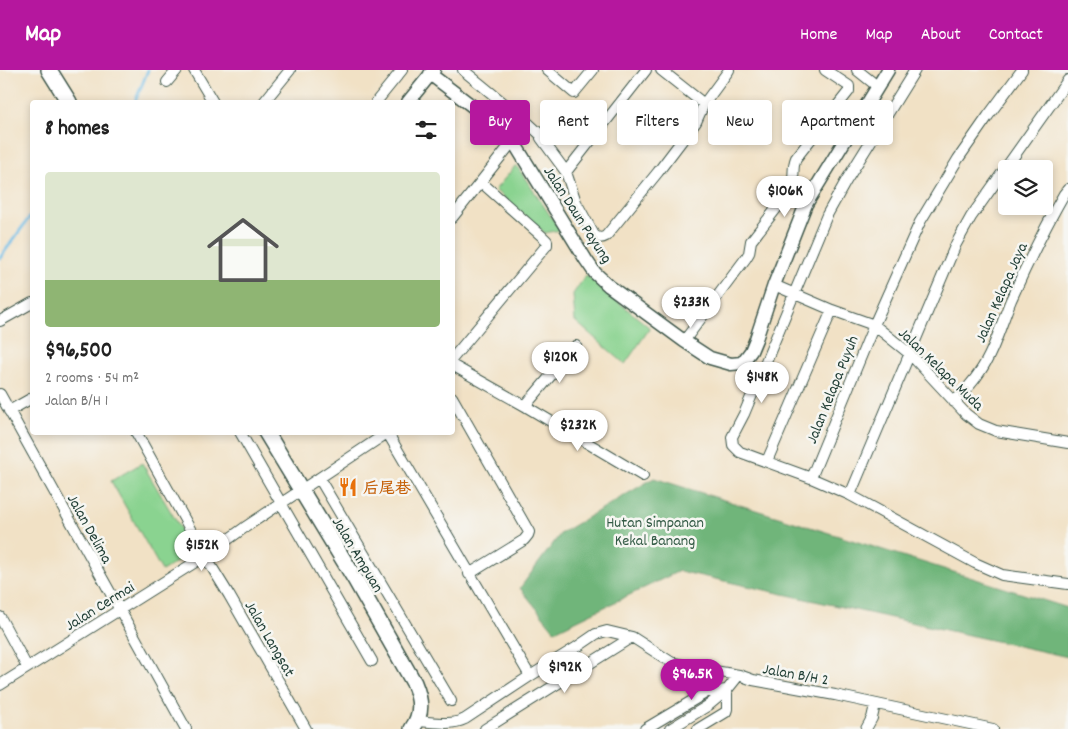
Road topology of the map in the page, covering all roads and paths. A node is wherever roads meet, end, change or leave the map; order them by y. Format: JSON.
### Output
{"nodes":[{"id":1,"x":49,"y":70,"type":"edge"},
{"id":2,"x":177,"y":70,"type":"edge"},
{"id":3,"x":194,"y":70,"type":"edge"},
{"id":4,"x":290,"y":70,"type":"edge"},
{"id":5,"x":402,"y":70,"type":"edge"},
{"id":6,"x":463,"y":70,"type":"edge"},
{"id":7,"x":547,"y":70,"type":"edge"},
{"id":8,"x":593,"y":70,"type":"edge"},
{"id":9,"x":646,"y":70,"type":"edge"},
{"id":10,"x":661,"y":70,"type":"edge"},
{"id":11,"x":729,"y":70,"type":"edge"},
{"id":12,"x":825,"y":70,"type":"edge"},
{"id":13,"x":858,"y":70,"type":"edge"},
{"id":14,"x":888,"y":70,"type":"edge"},
{"id":15,"x":915,"y":70,"type":"edge"},
{"id":16,"x":1022,"y":70,"type":"edge"},
{"id":17,"x":432,"y":72,"type":"edge"},
{"id":18,"x":1068,"y":80,"type":"edge"},
{"id":19,"x":167,"y":82,"type":"dead end"},
{"id":20,"x":878,"y":86,"type":"junction"},
{"id":21,"x":68,"y":100,"type":"edge"},
{"id":22,"x":212,"y":100,"type":"edge"},
{"id":23,"x":266,"y":100,"type":"edge"},
{"id":24,"x":378,"y":100,"type":"edge"},
{"id":25,"x":410,"y":100,"type":"edge"},
{"id":26,"x":470,"y":104,"type":"edge"},
{"id":27,"x":704,"y":104,"type":"junction"},
{"id":28,"x":510,"y":145,"type":"edge"},
{"id":29,"x":515,"y":145,"type":"edge"},
{"id":30,"x":566,"y":172,"type":"junction"},
{"id":31,"x":481,"y":182,"type":"junction"},
{"id":32,"x":1068,"y":189,"type":"edge"},
{"id":33,"x":455,"y":214,"type":"edge"},
{"id":34,"x":774,"y":285,"type":"junction"},
{"id":35,"x":794,"y":293,"type":"junction"},
{"id":36,"x":30,"y":304,"type":"edge"},
{"id":37,"x":832,"y":310,"type":"junction"},
{"id":38,"x":0,"y":321,"type":"edge"},
{"id":39,"x":874,"y":325,"type":"junction"},
{"id":40,"x":684,"y":341,"type":"junction"},
{"id":41,"x":576,"y":346,"type":"dead end"},
{"id":42,"x":455,"y":354,"type":"edge"},
{"id":43,"x":910,"y":354,"type":"junction"},
{"id":44,"x":455,"y":367,"type":"edge"},
{"id":45,"x":0,"y":394,"type":"edge"},
{"id":46,"x":30,"y":399,"type":"edge"},
{"id":47,"x":455,"y":402,"type":"edge"},
{"id":48,"x":954,"y":402,"type":"junction"},
{"id":49,"x":525,"y":406,"type":"junction"},
{"id":50,"x":10,"y":411,"type":"junction"},
{"id":51,"x":138,"y":435,"type":"edge"},
{"id":52,"x":242,"y":435,"type":"edge"},
{"id":53,"x":268,"y":435,"type":"edge"},
{"id":54,"x":384,"y":435,"type":"edge"},
{"id":55,"x":388,"y":435,"type":"edge"},
{"id":56,"x":1068,"y":443,"type":"edge"},
{"id":57,"x":767,"y":461,"type":"junction"},
{"id":58,"x":643,"y":476,"type":"dead end"},
{"id":59,"x":319,"y":478,"type":"junction"},
{"id":60,"x":811,"y":478,"type":"junction"},
{"id":61,"x":301,"y":491,"type":"junction"},
{"id":62,"x":850,"y":495,"type":"junction"},
{"id":63,"x":281,"y":504,"type":"junction"},
{"id":64,"x":205,"y":556,"type":"junction"},
{"id":65,"x":469,"y":574,"type":"junction"},
{"id":66,"x":1068,"y":584,"type":"edge"},
{"id":67,"x":120,"y":610,"type":"junction"},
{"id":68,"x":0,"y":617,"type":"edge"},
{"id":69,"x":632,"y":637,"type":"junction"},
{"id":70,"x":372,"y":661,"type":"dead end"},
{"id":71,"x":28,"y":667,"type":"junction"},
{"id":72,"x":530,"y":676,"type":"junction"},
{"id":73,"x":739,"y":676,"type":"junction"},
{"id":74,"x":0,"y":685,"type":"edge"},
{"id":75,"x":727,"y":690,"type":"junction"},
{"id":76,"x":450,"y":701,"type":"dead end"},
{"id":77,"x":875,"y":705,"type":"junction"},
{"id":78,"x":415,"y":725,"type":"edge"},
{"id":79,"x":186,"y":729,"type":"edge"},
{"id":80,"x":306,"y":729,"type":"edge"},
{"id":81,"x":485,"y":729,"type":"edge"},
{"id":82,"x":645,"y":729,"type":"edge"},
{"id":83,"x":670,"y":729,"type":"edge"},
{"id":84,"x":698,"y":729,"type":"edge"},
{"id":85,"x":866,"y":729,"type":"edge"},
{"id":86,"x":993,"y":729,"type":"edge"}],
"edges":[{"from":1,"to":21,"type":"main road"},
{"from":2,"to":19,"type":"street"},
{"from":3,"to":22,"type":"street"},
{"from":4,"to":23,"type":"street"},
{"from":5,"to":24,"type":"street"},
{"from":6,"to":30,"type":"street"},
{"from":7,"to":8,"type":"street"},
{"from":9,"to":30,"type":"street"},
{"from":10,"to":27,"type":"street"},
{"from":11,"to":27,"type":"street"},
{"from":12,"to":40,"type":"street"},
{"from":13,"to":20,"type":"street"},
{"from":14,"to":20,"type":"street","name":"Jalan Daun Payung"},
{"from":15,"to":35,"type":"street"},
{"from":16,"to":39,"type":"street","name":"Jalan Kelapa Puyuh"},
{"from":17,"to":25,"type":"street"},
{"from":17,"to":26,"type":"street","name":"Jalan Daun Payung"},
{"from":18,"to":43,"type":"street"},
{"from":20,"to":34,"type":"street","name":"Jalan Daun Payung"},
{"from":27,"to":30,"type":"street"},
{"from":28,"to":31,"type":"street"},
{"from":29,"to":40,"type":"street","name":"Jalan Daun Payung"},
{"from":31,"to":33,"type":"street"},
{"from":31,"to":42,"type":"street"},
{"from":32,"to":48,"type":"street","name":"Jalan Kelapa Jaya"},
{"from":34,"to":35,"type":"street","name":"Jalan Kelapa Muda"},
{"from":34,"to":40,"type":"street","name":"Jalan Daun Payung"},
{"from":35,"to":37,"type":"street","name":"Jalan Kelapa Muda"},
{"from":35,"to":57,"type":"street"},
{"from":36,"to":38,"type":"street"},
{"from":37,"to":39,"type":"street","name":"Jalan Kelapa Muda"},
{"from":37,"to":57,"type":"street"},
{"from":39,"to":43,"type":"street","name":"Jalan Kelapa Muda"},
{"from":39,"to":60,"type":"street","name":"Jalan Kelapa Puyuh"},
{"from":41,"to":49,"type":"street"},
{"from":43,"to":48,"type":"street","name":"Jalan Kelapa Muda"},
{"from":43,"to":62,"type":"street"},
{"from":44,"to":49,"type":"street"},
{"from":45,"to":50,"type":"street","name":"Jalan Delima"},
{"from":46,"to":50,"type":"street"},
{"from":47,"to":65,"type":"street"},
{"from":48,"to":56,"type":"street","name":"Jalan Kelapa Muda"},
{"from":49,"to":58,"type":"street"},
{"from":50,"to":67,"type":"street","name":"Jalan Delima"},
{"from":51,"to":64,"type":"street","name":"Jalan Langsat"},
{"from":52,"to":63,"type":"street"},
{"from":53,"to":61,"type":"main road","name":"Jalan Ampuan"},
{"from":54,"to":59,"type":"street","name":"Jalan Cermai"},
{"from":55,"to":65,"type":"street"},
{"from":57,"to":60,"type":"street"},
{"from":59,"to":61,"type":"street","name":"Jalan Cermai"},
{"from":59,"to":76,"type":"street"},
{"from":60,"to":62,"type":"street"},
{"from":61,"to":63,"type":"street","name":"Jalan Cermai"},
{"from":61,"to":78,"type":"main road","name":"Jalan Ampuan"},
{"from":62,"to":66,"type":"street"},
{"from":63,"to":64,"type":"street","name":"Jalan Cermai"},
{"from":63,"to":70,"type":"street"},
{"from":64,"to":67,"type":"street","name":"Jalan Cermai"},
{"from":64,"to":80,"type":"street","name":"Jalan Langsat"},
{"from":65,"to":72,"type":"street"},
{"from":67,"to":71,"type":"street","name":"Jalan Cermai"},
{"from":67,"to":79,"type":"street","name":"Jalan Delima"},
{"from":68,"to":71,"type":"street"},
{"from":69,"to":72,"type":"street","name":"Jalan B/H 2"},
{"from":69,"to":73,"type":"street","name":"Jalan B/H 2"},
{"from":69,"to":81,"type":"street"},
{"from":71,"to":74,"type":"street","name":"Jalan Cermai"},
{"from":72,"to":78,"type":"street","name":"Jalan B/H 2"},
{"from":73,"to":75,"type":"street"},
{"from":73,"to":77,"type":"street","name":"Jalan B/H 2"},
{"from":75,"to":82,"type":"street"},
{"from":75,"to":83,"type":"street"},
{"from":75,"to":84,"type":"street"},
{"from":77,"to":85,"type":"street"},
{"from":77,"to":86,"type":"street","name":"Jalan B/H 2"}]}
